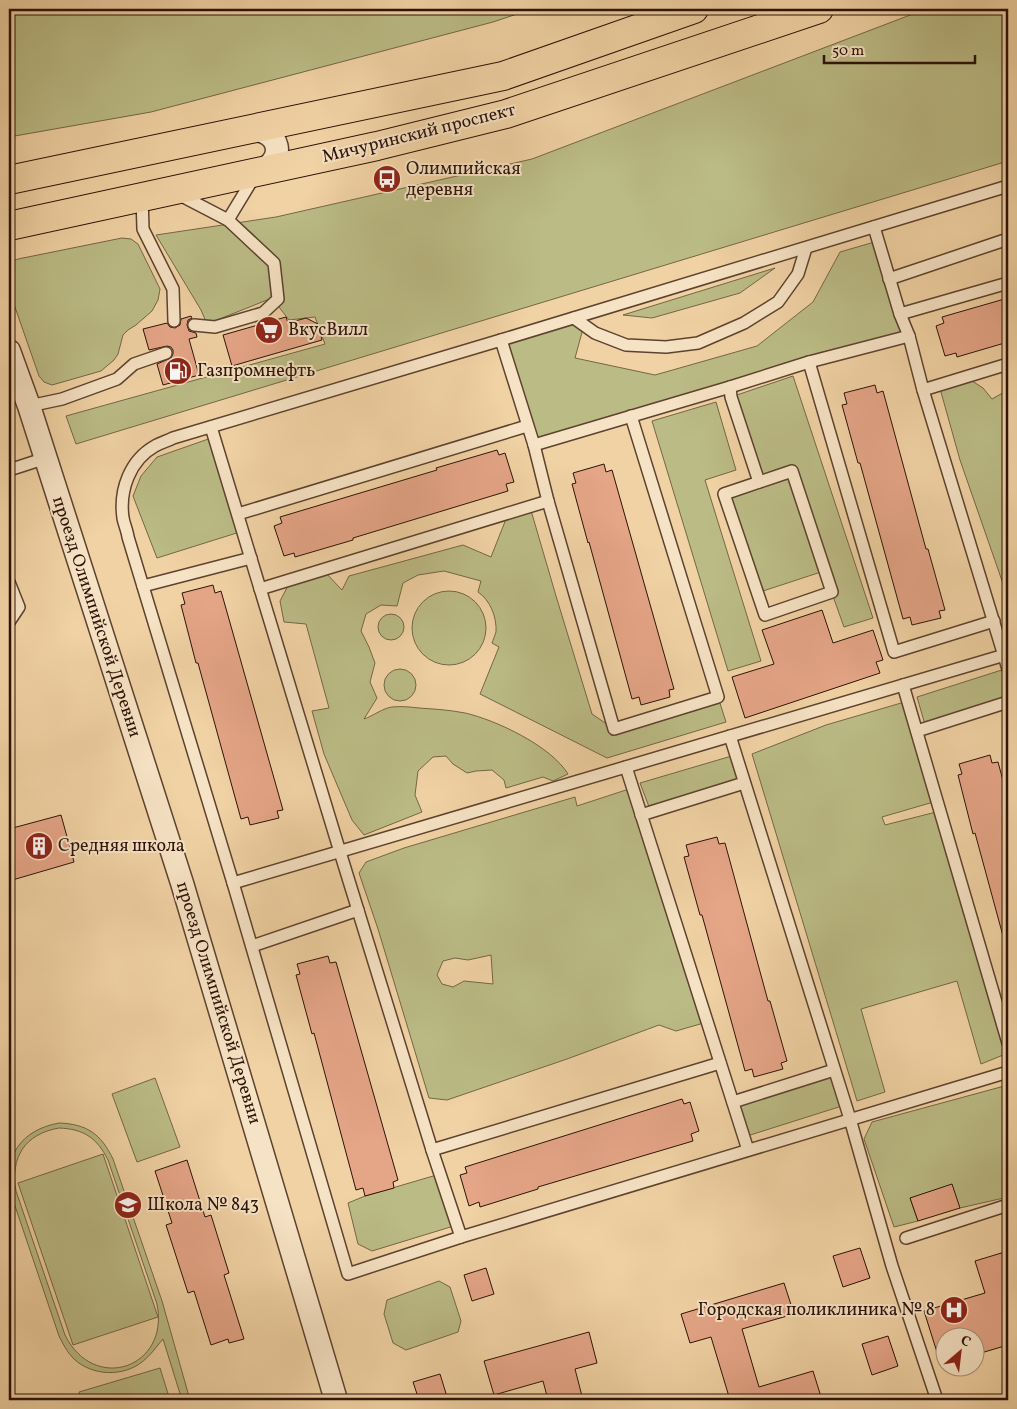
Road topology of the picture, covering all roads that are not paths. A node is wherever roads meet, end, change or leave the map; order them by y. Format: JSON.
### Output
{"nodes":[{"id":1,"x":693,"y":9,"type":"edge"},
{"id":2,"x":819,"y":9,"type":"edge"},
{"id":3,"x":251,"y":130,"type":"junction"},
{"id":4,"x":259,"y":172,"type":"junction"},
{"id":5,"x":9,"y":180,"type":"edge"},
{"id":6,"x":1008,"y":186,"type":"edge"},
{"id":7,"x":172,"y":190,"type":"junction"},
{"id":8,"x":142,"y":197,"type":"junction"},
{"id":9,"x":228,"y":220,"type":"junction"},
{"id":10,"x":9,"y":226,"type":"edge"},
{"id":11,"x":874,"y":227,"type":"junction"},
{"id":12,"x":1008,"y":239,"type":"edge"},
{"id":13,"x":806,"y":248,"type":"junction"},
{"id":14,"x":889,"y":279,"type":"junction"},
{"id":15,"x":1008,"y":283,"type":"edge"},
{"id":16,"x":900,"y":314,"type":"junction"},
{"id":17,"x":574,"y":318,"type":"junction"},
{"id":18,"x":174,"y":321,"type":"dead end"},
{"id":19,"x":194,"y":325,"type":"dead end"},
{"id":20,"x":909,"y":336,"type":"junction"},
{"id":21,"x":502,"y":340,"type":"junction"},
{"id":22,"x":9,"y":351,"type":"edge"},
{"id":23,"x":166,"y":353,"type":"dead end"},
{"id":24,"x":809,"y":362,"type":"junction"},
{"id":25,"x":1008,"y":364,"type":"edge"},
{"id":26,"x":730,"y":387,"type":"junction"},
{"id":27,"x":924,"y":390,"type":"junction"},
{"id":28,"x":29,"y":406,"type":"junction"},
{"id":29,"x":631,"y":416,"type":"junction"},
{"id":30,"x":527,"y":426,"type":"junction"},
{"id":31,"x":211,"y":427,"type":"junction"},
{"id":32,"x":534,"y":445,"type":"junction"},
{"id":33,"x":46,"y":458,"type":"junction"},
{"id":34,"x":9,"y":470,"type":"edge"},
{"id":35,"x":759,"y":482,"type":"junction"},
{"id":36,"x":548,"y":501,"type":"junction"},
{"id":37,"x":238,"y":514,"type":"junction"},
{"id":38,"x":251,"y":558,"type":"junction"},
{"id":39,"x":9,"y":582,"type":"edge"},
{"id":40,"x":143,"y":586,"type":"junction"},
{"id":41,"x":260,"y":589,"type":"junction"},
{"id":42,"x":994,"y":621,"type":"junction"},
{"id":43,"x":9,"y":622,"type":"edge"},
{"id":44,"x":1006,"y":654,"type":"edge"},
{"id":45,"x":1008,"y":669,"type":"edge"},
{"id":46,"x":903,"y":685,"type":"junction"},
{"id":47,"x":1008,"y":702,"type":"edge"},
{"id":48,"x":917,"y":731,"type":"junction"},
{"id":49,"x":730,"y":736,"type":"junction"},
{"id":50,"x":626,"y":767,"type":"junction"},
{"id":51,"x":744,"y":783,"type":"junction"},
{"id":52,"x":641,"y":815,"type":"junction"},
{"id":53,"x":340,"y":852,"type":"junction"},
{"id":54,"x":233,"y":883,"type":"junction"},
{"id":55,"x":358,"y":910,"type":"junction"},
{"id":56,"x":252,"y":946,"type":"junction"},
{"id":57,"x":1005,"y":1017,"type":"edge"},
{"id":58,"x":1008,"y":1043,"type":"edge"},
{"id":59,"x":720,"y":1063,"type":"junction"},
{"id":60,"x":834,"y":1070,"type":"junction"},
{"id":61,"x":1008,"y":1072,"type":"edge"},
{"id":62,"x":732,"y":1102,"type":"junction"},
{"id":63,"x":850,"y":1119,"type":"junction"},
{"id":64,"x":432,"y":1150,"type":"junction"},
{"id":65,"x":748,"y":1150,"type":"junction"},
{"id":66,"x":1008,"y":1205,"type":"edge"},
{"id":67,"x":461,"y":1237,"type":"junction"},
{"id":68,"x":906,"y":1238,"type":"dead end"},
{"id":69,"x":336,"y":1400,"type":"edge"},
{"id":70,"x":937,"y":1400,"type":"edge"}],
"edges":[{"from":1,"to":3,"type":"main road","name":"Мичуринский проспект"},
{"from":2,"to":4,"type":"main road","name":"Мичуринский проспект"},
{"from":3,"to":4,"type":"street"},
{"from":3,"to":5,"type":"main road","name":"Мичуринский проспект"},
{"from":4,"to":7,"type":"main road","name":"Мичуринский проспект"},
{"from":4,"to":9,"type":"lane"},
{"from":6,"to":11,"type":"lane"},
{"from":7,"to":8,"type":"main road","name":"Мичуринский проспект"},
{"from":7,"to":9,"type":"lane"},
{"from":8,"to":10,"type":"main road","name":"Мичуринский проспект"},
{"from":8,"to":18,"type":"lane"},
{"from":9,"to":19,"type":"lane"},
{"from":11,"to":13,"type":"lane"},
{"from":11,"to":14,"type":"lane"},
{"from":12,"to":14,"type":"lane"},
{"from":13,"to":17,"type":"lane"},
{"from":13,"to":17,"type":"lane"},
{"from":14,"to":16,"type":"lane"},
{"from":15,"to":16,"type":"lane"},
{"from":16,"to":20,"type":"lane"},
{"from":17,"to":21,"type":"lane"},
{"from":20,"to":24,"type":"lane"},
{"from":20,"to":27,"type":"lane"},
{"from":21,"to":30,"type":"lane"},
{"from":21,"to":31,"type":"lane"},
{"from":22,"to":28,"type":"street","name":"проезд Олимпийской Деревни"},
{"from":23,"to":28,"type":"lane"},
{"from":24,"to":26,"type":"lane"},
{"from":24,"to":42,"type":"lane"},
{"from":25,"to":27,"type":"lane"},
{"from":26,"to":29,"type":"lane"},
{"from":26,"to":35,"type":"lane"},
{"from":27,"to":42,"type":"lane"},
{"from":28,"to":33,"type":"street","name":"проезд Олимпийской Деревни"},
{"from":29,"to":32,"type":"lane"},
{"from":29,"to":36,"type":"lane"},
{"from":30,"to":32,"type":"lane"},
{"from":30,"to":37,"type":"lane"},
{"from":31,"to":37,"type":"lane"},
{"from":31,"to":40,"type":"lane"},
{"from":32,"to":36,"type":"lane"},
{"from":33,"to":34,"type":"lane"},
{"from":33,"to":69,"type":"street","name":"проезд Олимпийской Деревни"},
{"from":35,"to":35,"type":"lane"},
{"from":36,"to":41,"type":"lane"},
{"from":37,"to":38,"type":"lane"},
{"from":38,"to":40,"type":"lane"},
{"from":38,"to":41,"type":"lane"},
{"from":39,"to":43,"type":"lane"},
{"from":40,"to":54,"type":"lane"},
{"from":41,"to":53,"type":"lane"},
{"from":42,"to":44,"type":"lane"},
{"from":44,"to":45,"type":"lane"},
{"from":44,"to":46,"type":"lane"},
{"from":46,"to":48,"type":"lane"},
{"from":46,"to":49,"type":"lane"},
{"from":47,"to":48,"type":"lane"},
{"from":48,"to":57,"type":"lane"},
{"from":49,"to":50,"type":"lane"},
{"from":49,"to":51,"type":"lane"},
{"from":50,"to":52,"type":"lane"},
{"from":50,"to":53,"type":"lane"},
{"from":51,"to":52,"type":"lane"},
{"from":51,"to":60,"type":"lane"},
{"from":52,"to":59,"type":"lane"},
{"from":53,"to":54,"type":"lane"},
{"from":53,"to":55,"type":"lane"},
{"from":54,"to":56,"type":"lane"},
{"from":55,"to":56,"type":"lane"},
{"from":55,"to":64,"type":"lane"},
{"from":56,"to":67,"type":"lane"},
{"from":57,"to":58,"type":"lane"},
{"from":59,"to":62,"type":"lane"},
{"from":59,"to":64,"type":"lane"},
{"from":60,"to":62,"type":"lane"},
{"from":60,"to":63,"type":"lane"},
{"from":61,"to":63,"type":"lane"},
{"from":62,"to":65,"type":"lane"},
{"from":63,"to":65,"type":"lane"},
{"from":63,"to":70,"type":"lane"},
{"from":64,"to":67,"type":"lane"},
{"from":65,"to":67,"type":"lane"},
{"from":66,"to":68,"type":"lane"}]}
